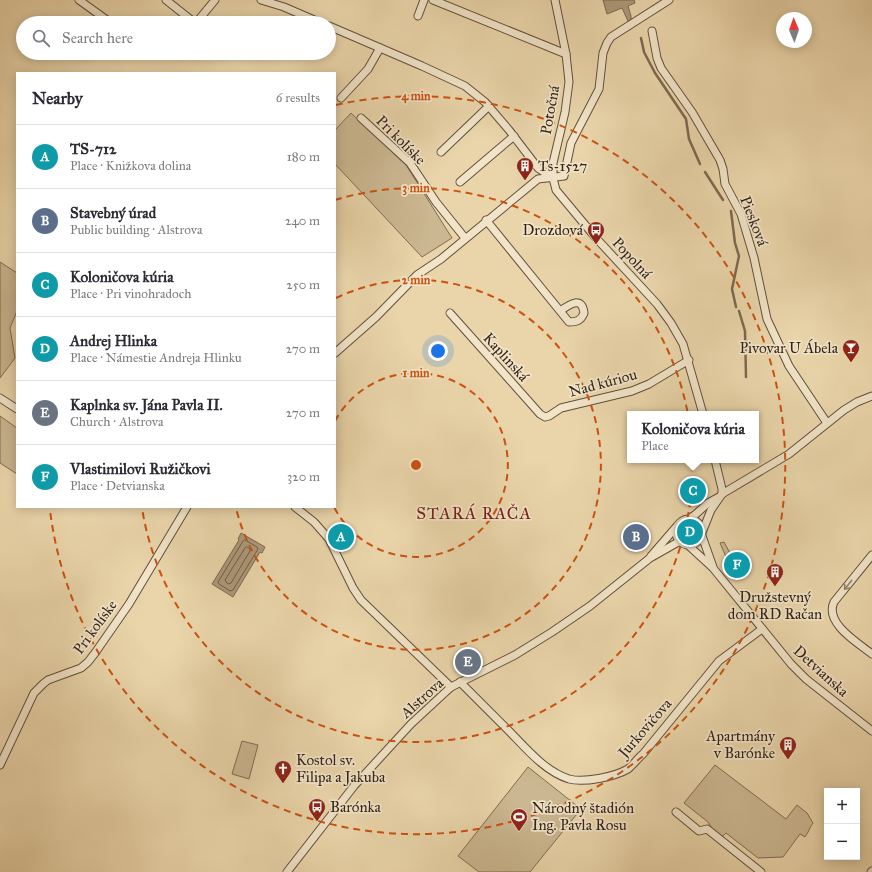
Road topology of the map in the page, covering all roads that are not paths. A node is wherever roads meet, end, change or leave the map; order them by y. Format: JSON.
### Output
{"nodes":[{"id":1,"x":80,"y":0,"type":"edge"},
{"id":2,"x":166,"y":0,"type":"edge"},
{"id":3,"x":215,"y":0,"type":"edge"},
{"id":4,"x":263,"y":0,"type":"edge"},
{"id":5,"x":289,"y":0,"type":"edge"},
{"id":6,"x":424,"y":0,"type":"edge"},
{"id":7,"x":433,"y":0,"type":"edge"},
{"id":8,"x":555,"y":0,"type":"edge"},
{"id":9,"x":666,"y":1,"type":"edge"},
{"id":10,"x":284,"y":8,"type":"junction"},
{"id":11,"x":102,"y":16,"type":"edge"},
{"id":12,"x":187,"y":16,"type":"edge"},
{"id":13,"x":202,"y":16,"type":"edge"},
{"id":14,"x":304,"y":16,"type":"edge"},
{"id":15,"x":418,"y":16,"type":"dead end"},
{"id":16,"x":336,"y":29,"type":"edge"},
{"id":17,"x":652,"y":31,"type":"dead end"},
{"id":18,"x":380,"y":48,"type":"junction"},
{"id":19,"x":566,"y":54,"type":"junction"},
{"id":20,"x":341,"y":98,"type":"dead end"},
{"id":21,"x":489,"y":106,"type":"junction"},
{"id":22,"x":361,"y":118,"type":"dead end"},
{"id":23,"x":514,"y":136,"type":"junction"},
{"id":24,"x":441,"y":152,"type":"dead end"},
{"id":25,"x":553,"y":178,"type":"junction"},
{"id":26,"x":460,"y":182,"type":"dead end"},
{"id":27,"x":486,"y":220,"type":"junction"},
{"id":28,"x":465,"y":238,"type":"junction"},
{"id":29,"x":560,"y":311,"type":"dead end"},
{"id":30,"x":450,"y":313,"type":"dead end"},
{"id":31,"x":336,"y":352,"type":"edge"},
{"id":32,"x":689,"y":360,"type":"junction"},
{"id":33,"x":872,"y":396,"type":"edge"},
{"id":34,"x":0,"y":398,"type":"edge"},
{"id":35,"x":16,"y":408,"type":"edge"},
{"id":36,"x":702,"y":411,"type":"edge"},
{"id":37,"x":545,"y":417,"type":"joint"},
{"id":38,"x":827,"y":422,"type":"junction"},
{"id":39,"x":716,"y":463,"type":"edge"},
{"id":40,"x":720,"y":495,"type":"junction"},
{"id":41,"x":186,"y":508,"type":"edge"},
{"id":42,"x":296,"y":508,"type":"edge"},
{"id":43,"x":689,"y":519,"type":"junction"},
{"id":44,"x":678,"y":526,"type":"junction"},
{"id":45,"x":702,"y":533,"type":"junction"},
{"id":46,"x":680,"y":542,"type":"junction"},
{"id":47,"x":689,"y":546,"type":"junction"},
{"id":48,"x":872,"y":555,"type":"edge"},
{"id":49,"x":650,"y":558,"type":"junction"},
{"id":50,"x":713,"y":568,"type":"junction"},
{"id":51,"x":762,"y":629,"type":"junction"},
{"id":52,"x":872,"y":654,"type":"edge"},
{"id":53,"x":460,"y":682,"type":"junction"},
{"id":54,"x":451,"y":687,"type":"junction"},
{"id":55,"x":872,"y":731,"type":"edge"},
{"id":56,"x":0,"y":765,"type":"edge"},
{"id":57,"x":676,"y":812,"type":"dead end"},
{"id":58,"x":287,"y":872,"type":"edge"},
{"id":59,"x":761,"y":872,"type":"edge"}],
"edges":[{"from":1,"to":11,"type":"street"},
{"from":2,"to":12,"type":"street"},
{"from":3,"to":13,"type":"street"},
{"from":4,"to":10,"type":"street"},
{"from":5,"to":10,"type":"street"},
{"from":6,"to":15,"type":"street"},
{"from":7,"to":19,"type":"street"},
{"from":8,"to":19,"type":"street","name":"Potočná"},
{"from":9,"to":25,"type":"street"},
{"from":10,"to":14,"type":"street"},
{"from":16,"to":18,"type":"street"},
{"from":17,"to":38,"type":"street","name":"Piesková"},
{"from":18,"to":20,"type":"street"},
{"from":18,"to":21,"type":"street"},
{"from":19,"to":25,"type":"street","name":"Potočná"},
{"from":21,"to":23,"type":"street"},
{"from":21,"to":24,"type":"street"},
{"from":22,"to":28,"type":"street","name":"Pri kolíske"},
{"from":23,"to":25,"type":"street"},
{"from":23,"to":26,"type":"street"},
{"from":25,"to":27,"type":"street"},
{"from":25,"to":32,"type":"street","name":"Popolná"},
{"from":27,"to":28,"type":"street"},
{"from":27,"to":29,"type":"street"},
{"from":28,"to":31,"type":"street"},
{"from":30,"to":37,"type":"street","name":"Kaplinská"},
{"from":32,"to":36,"type":"street","name":"Popolná"},
{"from":32,"to":37,"type":"street","name":"Nad kúriou"},
{"from":33,"to":38,"type":"street"},
{"from":34,"to":35,"type":"street"},
{"from":38,"to":40,"type":"street"},
{"from":39,"to":40,"type":"street"},
{"from":40,"to":43,"type":"street"},
{"from":40,"to":45,"type":"street"},
{"from":41,"to":56,"type":"street","name":"Pri kolíske"},
{"from":42,"to":54,"type":"street"},
{"from":43,"to":44,"type":"street"},
{"from":43,"to":45,"type":"street"},
{"from":44,"to":46,"type":"street"},
{"from":44,"to":49,"type":"street","name":"Alstrova"},
{"from":45,"to":47,"type":"street"},
{"from":45,"to":50,"type":"street","name":"Detvianska"},
{"from":46,"to":47,"type":"street"},
{"from":46,"to":49,"type":"street","name":"Alstrova"},
{"from":47,"to":50,"type":"street","name":"Detvianska"},
{"from":48,"to":52,"type":"street","one_way":true},
{"from":49,"to":53,"type":"street","name":"Alstrova"},
{"from":50,"to":51,"type":"street","name":"Detvianska"},
{"from":51,"to":53,"type":"street","name":"Jurkovičova"},
{"from":51,"to":55,"type":"street","name":"Detvianska"},
{"from":53,"to":54,"type":"street","name":"Alstrova"},
{"from":54,"to":58,"type":"street","name":"Alstrova"},
{"from":57,"to":59,"type":"street"}]}
